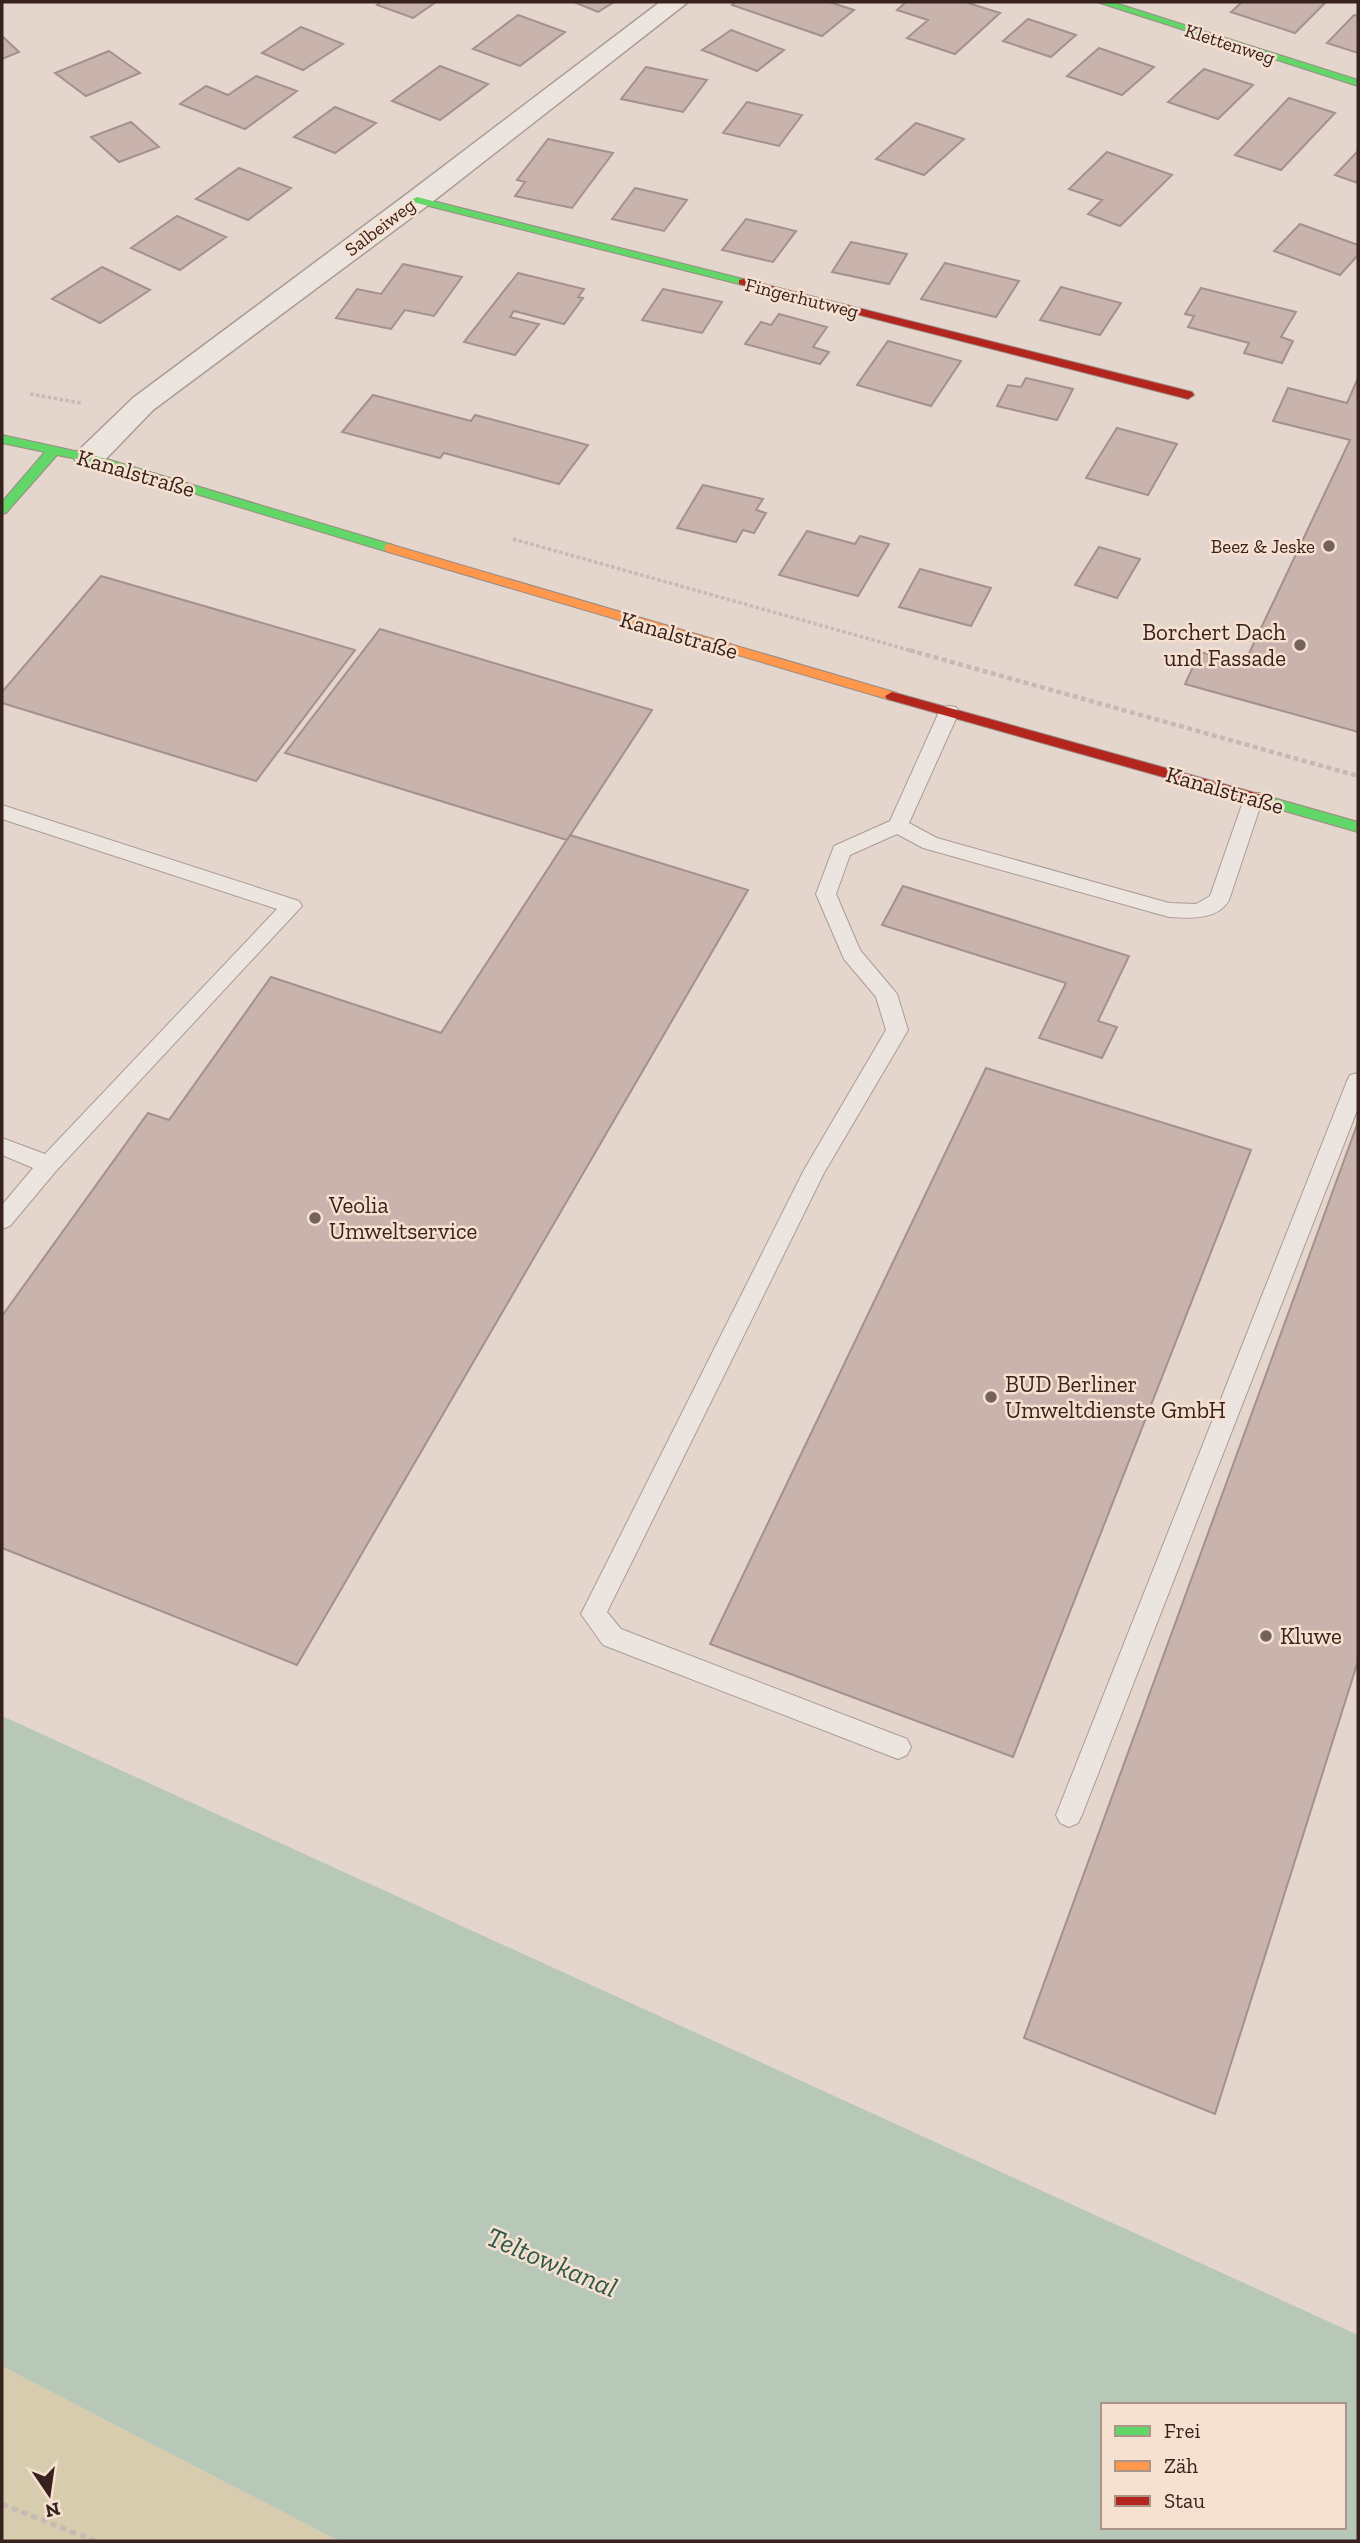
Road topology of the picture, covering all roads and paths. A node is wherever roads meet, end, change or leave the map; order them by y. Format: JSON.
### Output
{"nodes":[{"id":1,"x":676,"y":2,"type":"edge"},
{"id":2,"x":1102,"y":2,"type":"edge"},
{"id":3,"x":1358,"y":83,"type":"edge"},
{"id":4,"x":416,"y":200,"type":"junction"},
{"id":5,"x":30,"y":394,"type":"dead end"},
{"id":6,"x":1188,"y":395,"type":"dead end"},
{"id":7,"x":84,"y":404,"type":"dead end"},
{"id":8,"x":2,"y":439,"type":"edge"},
{"id":9,"x":54,"y":450,"type":"junction"},
{"id":10,"x":89,"y":458,"type":"junction"},
{"id":11,"x":2,"y":510,"type":"edge"},
{"id":12,"x":512,"y":539,"type":"dead end"},
{"id":13,"x":948,"y":712,"type":"junction"},
{"id":14,"x":1358,"y":776,"type":"edge"},
{"id":15,"x":1253,"y":797,"type":"junction"},
{"id":16,"x":2,"y":812,"type":"edge"},
{"id":17,"x":898,"y":827,"type":"junction"},
{"id":18,"x":1358,"y":827,"type":"edge"},
{"id":19,"x":1358,"y":1081,"type":"edge"},
{"id":20,"x":2,"y":1146,"type":"edge"},
{"id":21,"x":48,"y":1164,"type":"junction"},
{"id":22,"x":2,"y":1220,"type":"edge"},
{"id":23,"x":898,"y":1747,"type":"dead end"},
{"id":24,"x":1069,"y":1815,"type":"dead end"},
{"id":25,"x":2,"y":2504,"type":"edge"},
{"id":26,"x":95,"y":2541,"type":"edge"}],
"edges":[{"from":1,"to":4,"type":"street","name":"Salbeiweg"},
{"from":2,"to":3,"type":"street","name":"Klettenweg"},
{"from":4,"to":6,"type":"street","name":"Fingerhutweg"},
{"from":4,"to":10,"type":"street","name":"Salbeiweg"},
{"from":5,"to":7,"type":"path"},
{"from":8,"to":9,"type":"street","name":"Kanalstraße"},
{"from":9,"to":10,"type":"street","name":"Kanalstraße"},
{"from":9,"to":11,"type":"street"},
{"from":10,"to":13,"type":"street","name":"Kanalstraße"},
{"from":12,"to":14,"type":"path"},
{"from":13,"to":15,"type":"street","name":"Kanalstraße"},
{"from":13,"to":17,"type":"lane"},
{"from":15,"to":17,"type":"lane"},
{"from":15,"to":18,"type":"street","name":"Kanalstraße"},
{"from":16,"to":21,"type":"lane"},
{"from":17,"to":23,"type":"lane"},
{"from":19,"to":24,"type":"lane"},
{"from":20,"to":21,"type":"lane"},
{"from":21,"to":22,"type":"lane"},
{"from":25,"to":26,"type":"path"}]}
